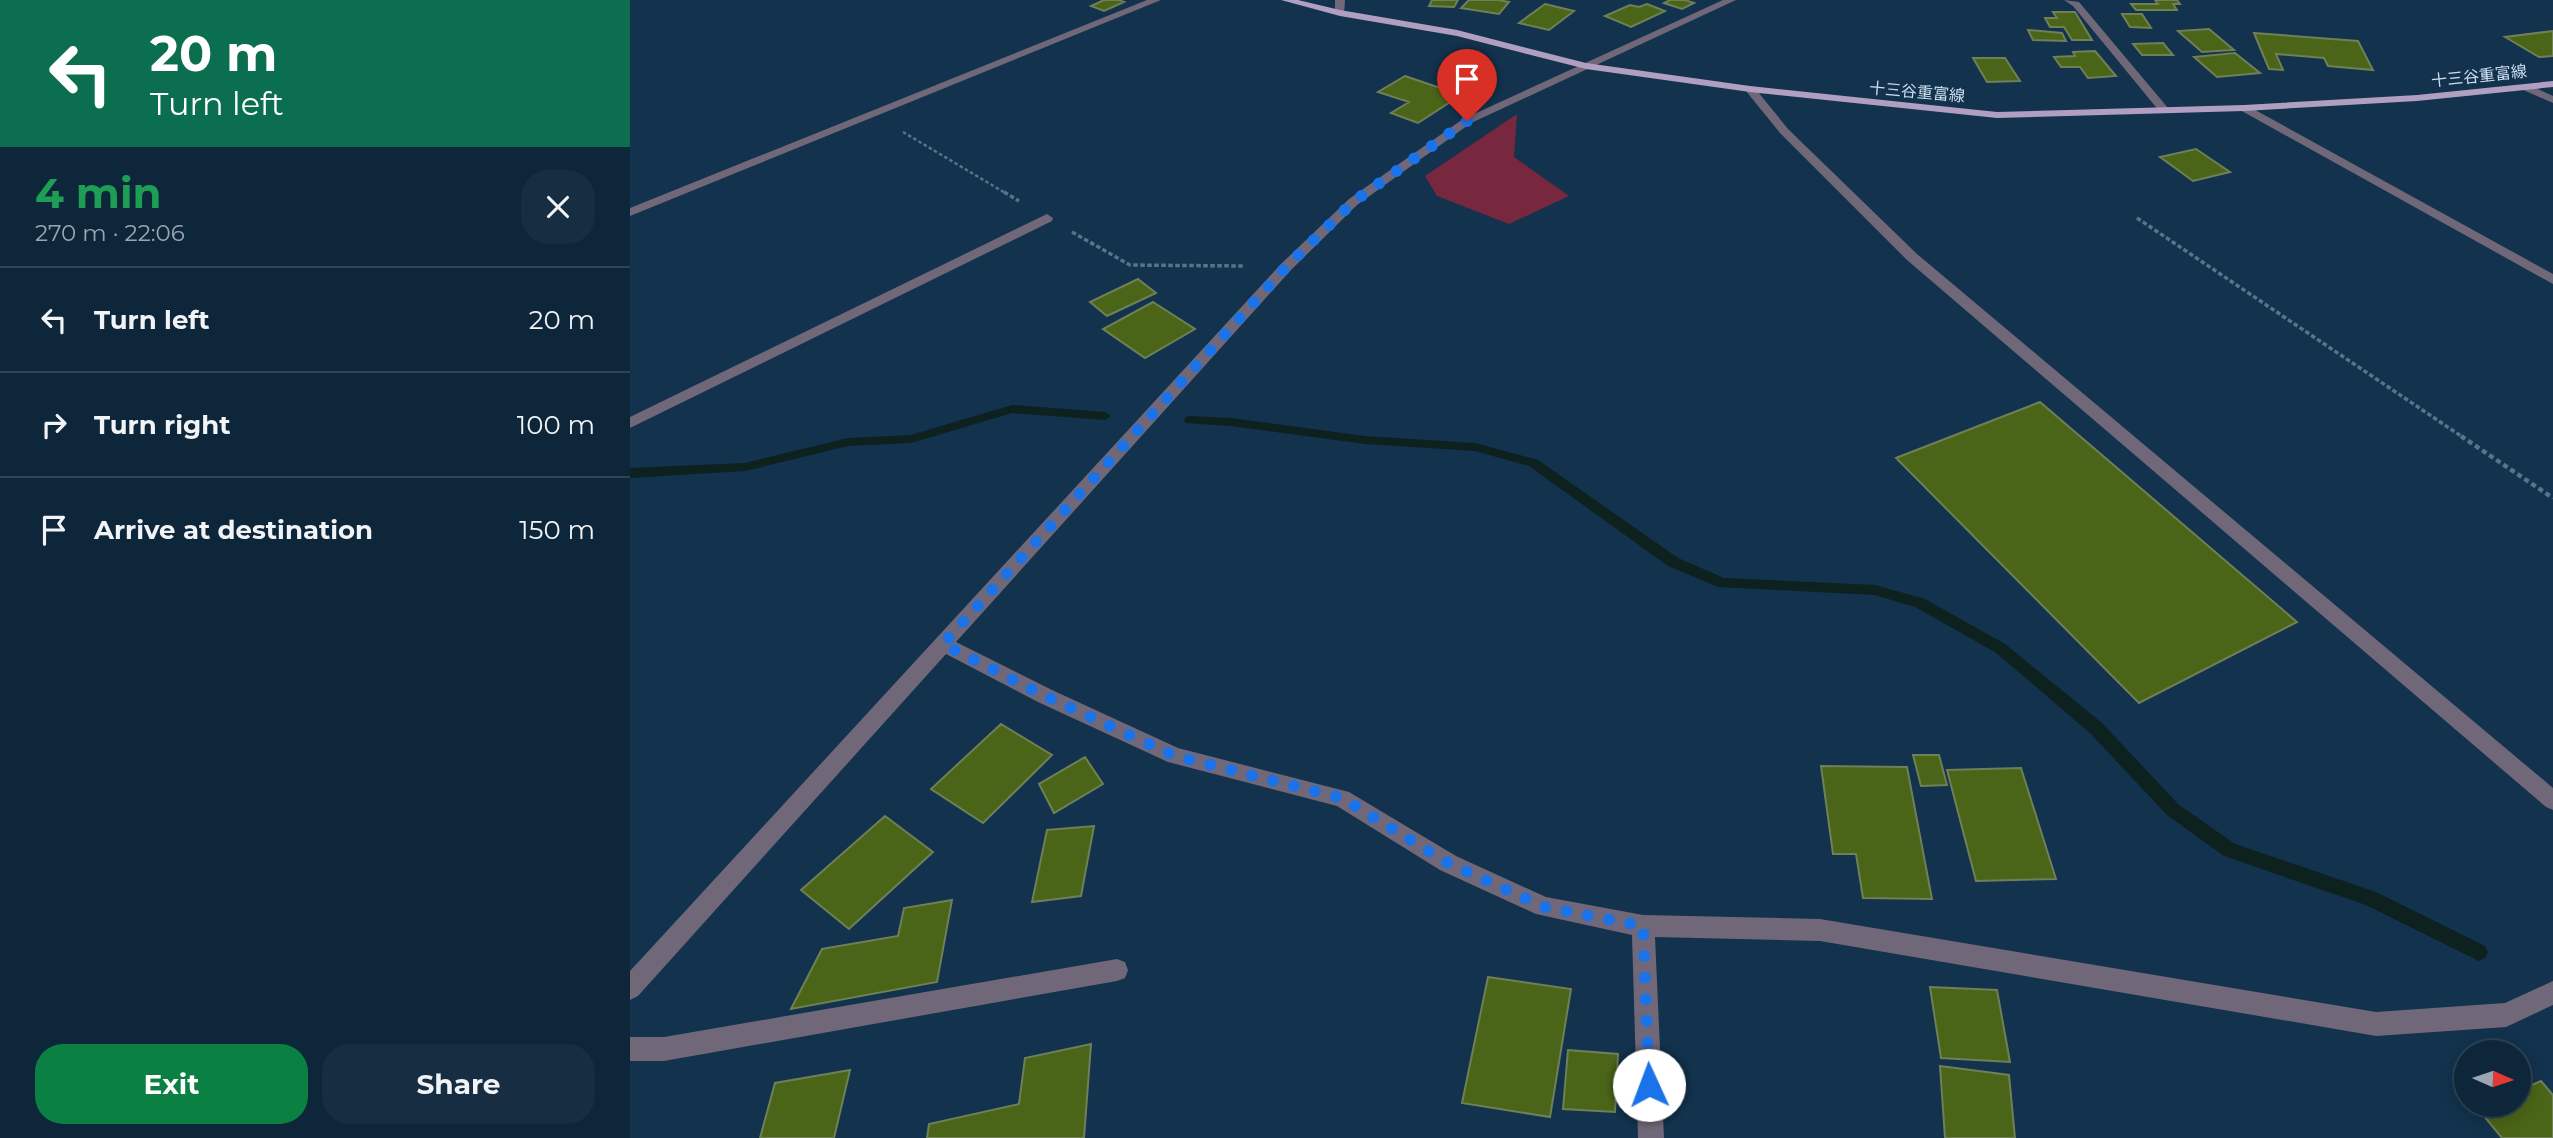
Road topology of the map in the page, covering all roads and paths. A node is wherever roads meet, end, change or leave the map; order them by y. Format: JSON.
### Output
{"nodes":[{"id":1,"x":1156,"y":0,"type":"edge"},
{"id":2,"x":1286,"y":0,"type":"edge"},
{"id":3,"x":1340,"y":0,"type":"edge"},
{"id":4,"x":1731,"y":0,"type":"edge"},
{"id":5,"x":2069,"y":0,"type":"edge"},
{"id":6,"x":1340,"y":13,"type":"junction"},
{"id":7,"x":1586,"y":66,"type":"junction"},
{"id":8,"x":2553,"y":84,"type":"edge"},
{"id":9,"x":2525,"y":87,"type":"junction"},
{"id":10,"x":1750,"y":89,"type":"junction"},
{"id":11,"x":2553,"y":100,"type":"edge"},
{"id":12,"x":2244,"y":108,"type":"junction"},
{"id":13,"x":2164,"y":110,"type":"junction"},
{"id":14,"x":630,"y":212,"type":"edge"},
{"id":15,"x":1047,"y":218,"type":"dead end"},
{"id":16,"x":2137,"y":218,"type":"dead end"},
{"id":17,"x":2553,"y":280,"type":"edge"},
{"id":18,"x":630,"y":423,"type":"edge"},
{"id":19,"x":2553,"y":498,"type":"edge"},
{"id":20,"x":943,"y":644,"type":"junction"},
{"id":21,"x":2553,"y":802,"type":"edge"},
{"id":22,"x":1643,"y":926,"type":"junction"},
{"id":23,"x":1117,"y":970,"type":"dead end"},
{"id":24,"x":630,"y":988,"type":"edge"},
{"id":25,"x":2553,"y":993,"type":"edge"},
{"id":26,"x":630,"y":1049,"type":"edge"},
{"id":27,"x":1651,"y":1138,"type":"edge"}],
"edges":[{"from":1,"to":14,"type":"street"},
{"from":2,"to":6,"type":"main road","name":"十三谷重富線"},
{"from":3,"to":6,"type":"street"},
{"from":4,"to":7,"type":"street"},
{"from":5,"to":13,"type":"street"},
{"from":6,"to":7,"type":"main road","name":"十三谷重富線"},
{"from":7,"to":10,"type":"main road","name":"十三谷重富線"},
{"from":7,"to":20,"type":"street"},
{"from":8,"to":9,"type":"main road","name":"十三谷重富線"},
{"from":9,"to":11,"type":"street"},
{"from":9,"to":12,"type":"main road","name":"十三谷重富線"},
{"from":10,"to":13,"type":"main road","name":"十三谷重富線"},
{"from":10,"to":21,"type":"street"},
{"from":12,"to":13,"type":"main road","name":"十三谷重富線"},
{"from":12,"to":17,"type":"street"},
{"from":15,"to":18,"type":"street"},
{"from":16,"to":19,"type":"path"},
{"from":20,"to":22,"type":"street"},
{"from":20,"to":24,"type":"street"},
{"from":22,"to":25,"type":"street"},
{"from":22,"to":27,"type":"street"},
{"from":23,"to":26,"type":"street"}]}
